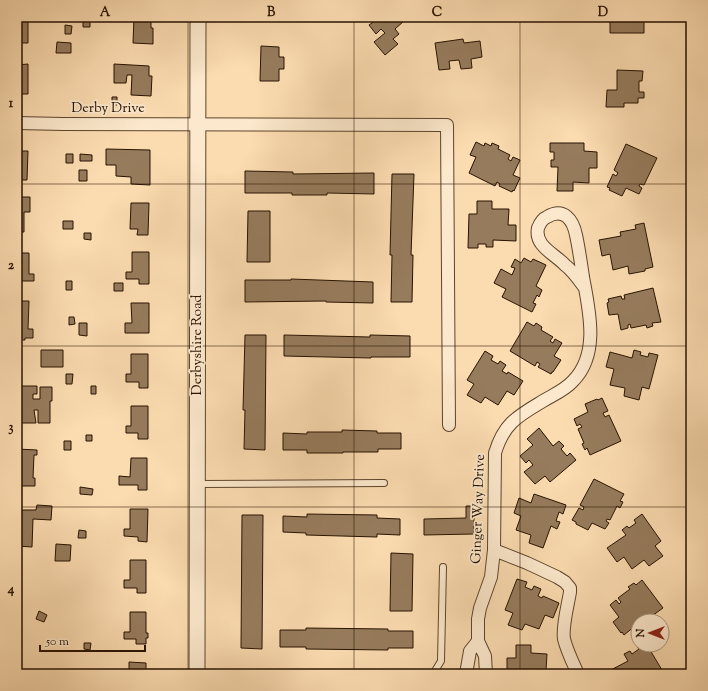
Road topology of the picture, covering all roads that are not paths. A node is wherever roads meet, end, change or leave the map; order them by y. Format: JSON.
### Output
{"nodes":[{"id":1,"x":198,"y":17,"type":"edge"},
{"id":2,"x":17,"y":123,"type":"edge"},
{"id":3,"x":198,"y":125,"type":"junction"},
{"id":4,"x":585,"y":288,"type":"junction"},
{"id":5,"x":449,"y":425,"type":"dead end"},
{"id":6,"x":384,"y":483,"type":"dead end"},
{"id":7,"x":197,"y":484,"type":"junction"},
{"id":8,"x":494,"y":550,"type":"junction"},
{"id":9,"x":443,"y":567,"type":"dead end"},
{"id":10,"x":478,"y":641,"type":"junction"},
{"id":11,"x":197,"y":674,"type":"edge"},
{"id":12,"x":433,"y":674,"type":"edge"},
{"id":13,"x":466,"y":674,"type":"edge"},
{"id":14,"x":486,"y":674,"type":"edge"},
{"id":15,"x":578,"y":674,"type":"edge"}],
"edges":[{"from":1,"to":3,"type":"street","name":"Derbyshire Road"},
{"from":2,"to":3,"type":"street","name":"Derby Drive"},
{"from":3,"to":5,"type":"street","name":"Derby Drive"},
{"from":3,"to":7,"type":"street","name":"Derbyshire Road"},
{"from":4,"to":4,"type":"street","name":"Ginger Way Drive"},
{"from":4,"to":8,"type":"street","name":"Ginger Way Drive"},
{"from":6,"to":7,"type":"lane"},
{"from":7,"to":11,"type":"street","name":"Derbyshire Road"},
{"from":8,"to":10,"type":"street","name":"Ginger Way Drive"},
{"from":8,"to":15,"type":"street"},
{"from":9,"to":12,"type":"lane"},
{"from":10,"to":13,"type":"street"},
{"from":10,"to":14,"type":"street","name":"Ginger Way Drive"}]}
